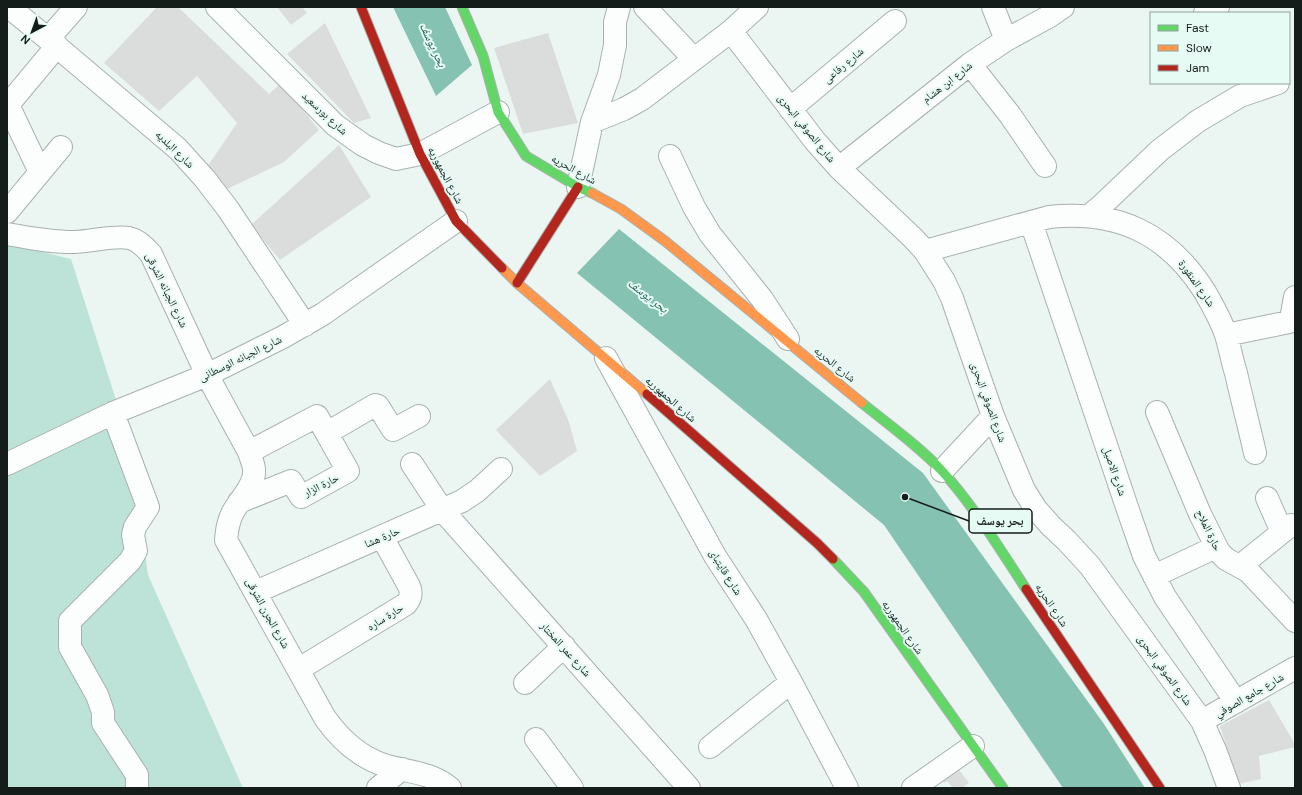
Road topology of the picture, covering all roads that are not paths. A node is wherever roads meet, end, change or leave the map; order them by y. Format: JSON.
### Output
{"nodes":[{"id":1,"x":9,"y":7,"type":"edge"},
{"id":2,"x":76,"y":7,"type":"edge"},
{"id":3,"x":217,"y":7,"type":"edge"},
{"id":4,"x":361,"y":7,"type":"edge"},
{"id":5,"x":462,"y":7,"type":"edge"},
{"id":6,"x":619,"y":7,"type":"edge"},
{"id":7,"x":645,"y":7,"type":"edge"},
{"id":8,"x":757,"y":7,"type":"edge"},
{"id":9,"x":993,"y":7,"type":"edge"},
{"id":10,"x":1063,"y":7,"type":"edge"},
{"id":11,"x":1218,"y":7,"type":"edge"},
{"id":12,"x":1207,"y":12,"type":"edge"},
{"id":13,"x":895,"y":21,"type":"dead end"},
{"id":14,"x":731,"y":31,"type":"junction"},
{"id":15,"x":1006,"y":40,"type":"junction"},
{"id":16,"x":53,"y":42,"type":"junction"},
{"id":17,"x":694,"y":59,"type":"junction"},
{"id":18,"x":970,"y":64,"type":"junction"},
{"id":19,"x":1271,"y":84,"type":"edge"},
{"id":20,"x":1251,"y":87,"type":"edge"},
{"id":21,"x":8,"y":105,"type":"edge"},
{"id":22,"x":790,"y":109,"type":"junction"},
{"id":23,"x":498,"y":112,"type":"junction"},
{"id":24,"x":592,"y":122,"type":"junction"},
{"id":25,"x":61,"y":147,"type":"dead end"},
{"id":26,"x":420,"y":154,"type":"junction"},
{"id":27,"x":670,"y":156,"type":"dead end"},
{"id":28,"x":1045,"y":166,"type":"dead end"},
{"id":29,"x":839,"y":168,"type":"junction"},
{"id":30,"x":40,"y":172,"type":"junction"},
{"id":31,"x":578,"y":187,"type":"junction"},
{"id":32,"x":7,"y":212,"type":"edge"},
{"id":33,"x":1089,"y":216,"type":"junction"},
{"id":34,"x":456,"y":221,"type":"junction"},
{"id":35,"x":1031,"y":222,"type":"junction"},
{"id":36,"x":7,"y":234,"type":"edge"},
{"id":37,"x":925,"y":251,"type":"junction"},
{"id":38,"x":517,"y":283,"type":"junction"},
{"id":39,"x":1295,"y":297,"type":"edge"},
{"id":40,"x":305,"y":325,"type":"junction"},
{"id":41,"x":1226,"y":335,"type":"junction"},
{"id":42,"x":792,"y":345,"type":"junction"},
{"id":43,"x":605,"y":357,"type":"junction"},
{"id":44,"x":207,"y":375,"type":"junction"},
{"id":45,"x":113,"y":412,"type":"junction"},
{"id":46,"x":1157,"y":412,"type":"dead end"},
{"id":47,"x":419,"y":416,"type":"dead end"},
{"id":48,"x":993,"y":416,"type":"junction"},
{"id":49,"x":327,"y":433,"type":"junction"},
{"id":50,"x":248,"y":452,"type":"junction"},
{"id":51,"x":1255,"y":453,"type":"dead end"},
{"id":52,"x":7,"y":464,"type":"edge"},
{"id":53,"x":412,"y":464,"type":"dead end"},
{"id":54,"x":501,"y":469,"type":"dead end"},
{"id":55,"x":942,"y":471,"type":"junction"},
{"id":56,"x":1267,"y":498,"type":"dead end"},
{"id":57,"x":240,"y":502,"type":"junction"},
{"id":58,"x":443,"y":510,"type":"junction"},
{"id":59,"x":382,"y":537,"type":"junction"},
{"id":60,"x":1216,"y":547,"type":"junction"},
{"id":61,"x":1240,"y":566,"type":"junction"},
{"id":62,"x":1154,"y":576,"type":"junction"},
{"id":63,"x":256,"y":592,"type":"junction"},
{"id":64,"x":1295,"y":621,"type":"edge"},
{"id":65,"x":564,"y":646,"type":"junction"},
{"id":66,"x":1295,"y":668,"type":"edge"},
{"id":67,"x":299,"y":669,"type":"junction"},
{"id":68,"x":791,"y":682,"type":"junction"},
{"id":69,"x":525,"y":683,"type":"dead end"},
{"id":70,"x":1236,"y":702,"type":"junction"},
{"id":71,"x":1202,"y":721,"type":"junction"},
{"id":72,"x":536,"y":740,"type":"dead end"},
{"id":73,"x":973,"y":746,"type":"junction"},
{"id":74,"x":710,"y":747,"type":"dead end"},
{"id":75,"x":402,"y":770,"type":"junction"},
{"id":76,"x":137,"y":788,"type":"edge"},
{"id":77,"x":378,"y":788,"type":"edge"},
{"id":78,"x":450,"y":788,"type":"edge"},
{"id":79,"x":572,"y":788,"type":"edge"},
{"id":80,"x":689,"y":788,"type":"edge"},
{"id":81,"x":847,"y":788,"type":"edge"},
{"id":82,"x":913,"y":788,"type":"edge"},
{"id":83,"x":1003,"y":788,"type":"edge"},
{"id":84,"x":1160,"y":788,"type":"edge"},
{"id":85,"x":1229,"y":788,"type":"edge"}],
"edges":[{"from":1,"to":16,"type":"street","name":"شارع البلديه"},
{"from":2,"to":16,"type":"street"},
{"from":3,"to":26,"type":"street","name":"شارع بورسعيد"},
{"from":4,"to":26,"type":"street","name":"شارع الجمهوريه"},
{"from":5,"to":23,"type":"street","name":"شارع الحريه"},
{"from":6,"to":24,"type":"street"},
{"from":7,"to":17,"type":"street"},
{"from":8,"to":14,"type":"street"},
{"from":9,"to":15,"type":"street"},
{"from":10,"to":15,"type":"street","name":"شارع ابن هشام"},
{"from":11,"to":12,"type":"street"},
{"from":13,"to":22,"type":"street","name":"شارع رفاعى"},
{"from":14,"to":17,"type":"street"},
{"from":14,"to":22,"type":"street","name":"شارع الصوفي البحرى"},
{"from":15,"to":18,"type":"street","name":"شارع ابن هشام"},
{"from":16,"to":21,"type":"street"},
{"from":16,"to":40,"type":"street","name":"شارع البلديه"},
{"from":17,"to":24,"type":"street"},
{"from":18,"to":28,"type":"street"},
{"from":18,"to":29,"type":"street","name":"شارع ابن هشام"},
{"from":19,"to":20,"type":"street"},
{"from":20,"to":33,"type":"street"},
{"from":21,"to":30,"type":"street"},
{"from":22,"to":29,"type":"street","name":"شارع الصوفي البحرى"},
{"from":23,"to":26,"type":"street","name":"شارع بورسعيد"},
{"from":23,"to":31,"type":"street","name":"شارع الحريه"},
{"from":24,"to":31,"type":"street"},
{"from":25,"to":30,"type":"street"},
{"from":26,"to":34,"type":"street","name":"شارع الجمهوريه"},
{"from":27,"to":42,"type":"street"},
{"from":29,"to":37,"type":"street","name":"شارع الصوفي البحرى"},
{"from":30,"to":32,"type":"street"},
{"from":31,"to":38,"type":"street"},
{"from":31,"to":42,"type":"street","name":"شارع الحريه"},
{"from":33,"to":35,"type":"street","name":"شارع المنقورة"},
{"from":33,"to":41,"type":"street","name":"شارع المنقورة"},
{"from":34,"to":38,"type":"street","name":"شارع الجمهوريه"},
{"from":34,"to":40,"type":"street","name":"شارع الجبانه الوسطانى"},
{"from":35,"to":37,"type":"street","name":"شارع المنقورة"},
{"from":35,"to":62,"type":"street","name":"شارع الاصيل"},
{"from":36,"to":44,"type":"street","name":"شارع الجبانه الشرقى"},
{"from":37,"to":48,"type":"street","name":"شارع الصوفي البحرى"},
{"from":38,"to":43,"type":"street","name":"شارع الجمهوريه"},
{"from":39,"to":41,"type":"street"},
{"from":40,"to":44,"type":"street","name":"شارع الجبانه الوسطانى"},
{"from":41,"to":51,"type":"street","name":"شارع المنقورة"},
{"from":42,"to":55,"type":"street","name":"شارع الحريه"},
{"from":43,"to":68,"type":"street","name":"شارع قايتباى"},
{"from":43,"to":73,"type":"street","name":"شارع الجمهوريه"},
{"from":44,"to":45,"type":"street","name":"شارع الجبانه الوسطانى"},
{"from":44,"to":50,"type":"street","name":"شارع الجرن الشرقى"},
{"from":45,"to":52,"type":"street","name":"شارع الجبانه الوسطانى"},
{"from":45,"to":76,"type":"street"},
{"from":46,"to":60,"type":"street","name":"حارة الملاح"},
{"from":47,"to":49,"type":"street"},
{"from":48,"to":55,"type":"street"},
{"from":48,"to":71,"type":"street","name":"شارع الصوفي البحرى"},
{"from":49,"to":50,"type":"street","name":"حارة الزار"},
{"from":49,"to":57,"type":"street","name":"حارة الزار"},
{"from":50,"to":57,"type":"street","name":"شارع الجرن الشرقى"},
{"from":53,"to":58,"type":"street","name":"شارع عمر المختار"},
{"from":54,"to":58,"type":"street","name":"حارة هشا"},
{"from":55,"to":84,"type":"street","name":"شارع الحريه"},
{"from":56,"to":61,"type":"street"},
{"from":57,"to":63,"type":"street","name":"شارع الجرن الشرقى"},
{"from":58,"to":59,"type":"street","name":"حارة هشا"},
{"from":58,"to":65,"type":"street","name":"شارع عمر المختار"},
{"from":59,"to":63,"type":"street","name":"حارة هشا"},
{"from":59,"to":67,"type":"street","name":"حارة ساره"},
{"from":60,"to":61,"type":"street","name":"حارة الملاح"},
{"from":60,"to":62,"type":"street"},
{"from":61,"to":64,"type":"street","name":"حارة الملاح"},
{"from":62,"to":70,"type":"street","name":"شارع الاصيل"},
{"from":63,"to":67,"type":"street","name":"شارع الجرن الشرقى"},
{"from":65,"to":69,"type":"street"},
{"from":65,"to":80,"type":"street","name":"شارع عمر المختار"},
{"from":66,"to":70,"type":"street","name":"شارع جامع الصوفي"},
{"from":67,"to":75,"type":"street","name":"شارع الجرن الشرقى"},
{"from":68,"to":74,"type":"street"},
{"from":68,"to":81,"type":"street","name":"شارع قايتباى"},
{"from":70,"to":71,"type":"street","name":"شارع جامع الصوفي"},
{"from":71,"to":85,"type":"street","name":"شارع الصوفي البحرى"},
{"from":72,"to":79,"type":"street"},
{"from":73,"to":82,"type":"street"},
{"from":73,"to":83,"type":"street","name":"شارع الجمهوريه"},
{"from":75,"to":77,"type":"street"},
{"from":75,"to":78,"type":"street","name":"شارع الجرن الشرقى"}]}
